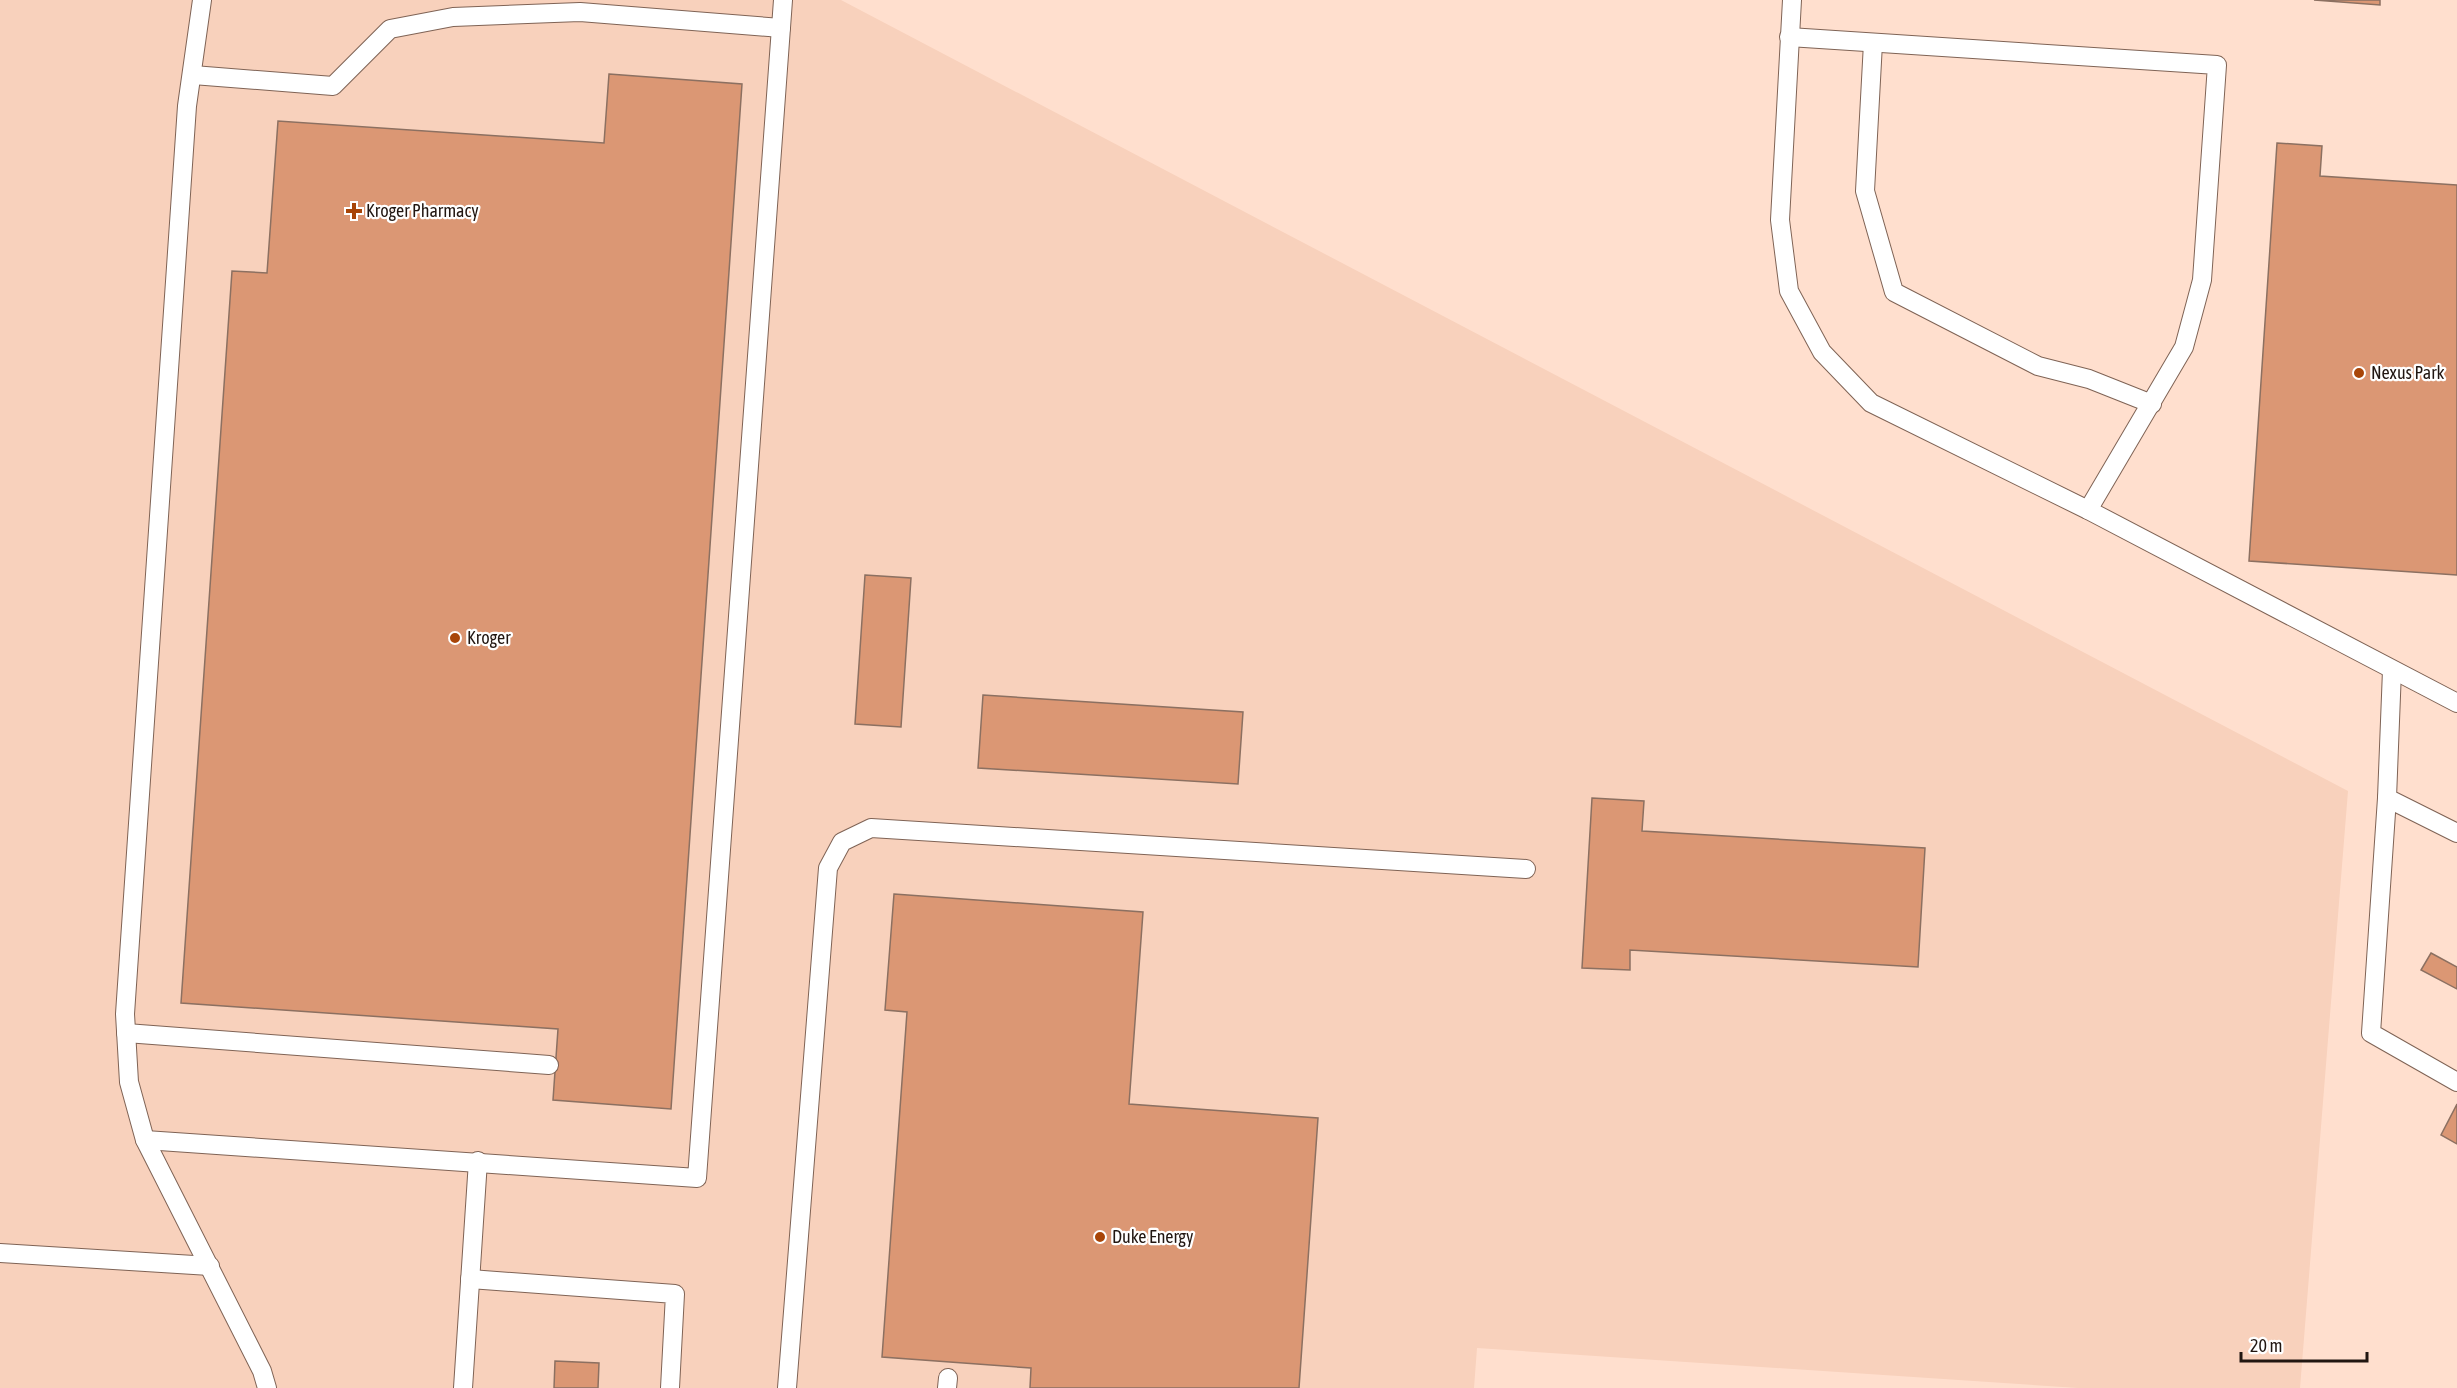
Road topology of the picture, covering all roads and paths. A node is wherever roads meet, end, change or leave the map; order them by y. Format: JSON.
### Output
{"nodes":[{"id":1,"x":201,"y":0,"type":"edge"},
{"id":2,"x":783,"y":0,"type":"edge"},
{"id":3,"x":1792,"y":0,"type":"edge"},
{"id":4,"x":781,"y":28,"type":"junction"},
{"id":5,"x":1789,"y":37,"type":"junction"},
{"id":6,"x":1874,"y":42,"type":"junction"},
{"id":7,"x":193,"y":75,"type":"junction"},
{"id":8,"x":2152,"y":404,"type":"junction"},
{"id":9,"x":2088,"y":510,"type":"junction"},
{"id":10,"x":2392,"y":670,"type":"junction"},
{"id":11,"x":2452,"y":697,"type":"edge"},
{"id":12,"x":2387,"y":798,"type":"junction"},
{"id":13,"x":2457,"y":833,"type":"edge"},
{"id":14,"x":1527,"y":869,"type":"dead end"},
{"id":15,"x":126,"y":1033,"type":"junction"},
{"id":16,"x":549,"y":1065,"type":"dead end"},
{"id":17,"x":2457,"y":1082,"type":"edge"},
{"id":18,"x":145,"y":1140,"type":"junction"},
{"id":19,"x":478,"y":1161,"type":"junction"},
{"id":20,"x":0,"y":1252,"type":"edge"},
{"id":21,"x":210,"y":1266,"type":"junction"},
{"id":22,"x":470,"y":1279,"type":"junction"},
{"id":23,"x":267,"y":1388,"type":"edge"},
{"id":24,"x":468,"y":1388,"type":"edge"},
{"id":25,"x":670,"y":1388,"type":"edge"},
{"id":26,"x":787,"y":1388,"type":"edge"}],
"edges":[{"from":1,"to":7,"type":"lane"},
{"from":2,"to":4,"type":"lane"},
{"from":3,"to":5,"type":"lane"},
{"from":4,"to":7,"type":"lane"},
{"from":4,"to":19,"type":"lane"},
{"from":5,"to":6,"type":"lane"},
{"from":5,"to":9,"type":"lane"},
{"from":6,"to":8,"type":"lane"},
{"from":6,"to":8,"type":"lane"},
{"from":7,"to":15,"type":"lane"},
{"from":8,"to":9,"type":"lane"},
{"from":9,"to":10,"type":"lane"},
{"from":10,"to":11,"type":"lane"},
{"from":10,"to":12,"type":"lane"},
{"from":12,"to":13,"type":"lane"},
{"from":12,"to":17,"type":"lane"},
{"from":14,"to":26,"type":"lane"},
{"from":15,"to":16,"type":"lane"},
{"from":15,"to":18,"type":"lane"},
{"from":18,"to":19,"type":"lane"},
{"from":18,"to":21,"type":"lane"},
{"from":19,"to":22,"type":"lane"},
{"from":20,"to":21,"type":"lane"},
{"from":21,"to":23,"type":"lane"},
{"from":22,"to":24,"type":"lane"},
{"from":22,"to":25,"type":"lane"}]}
